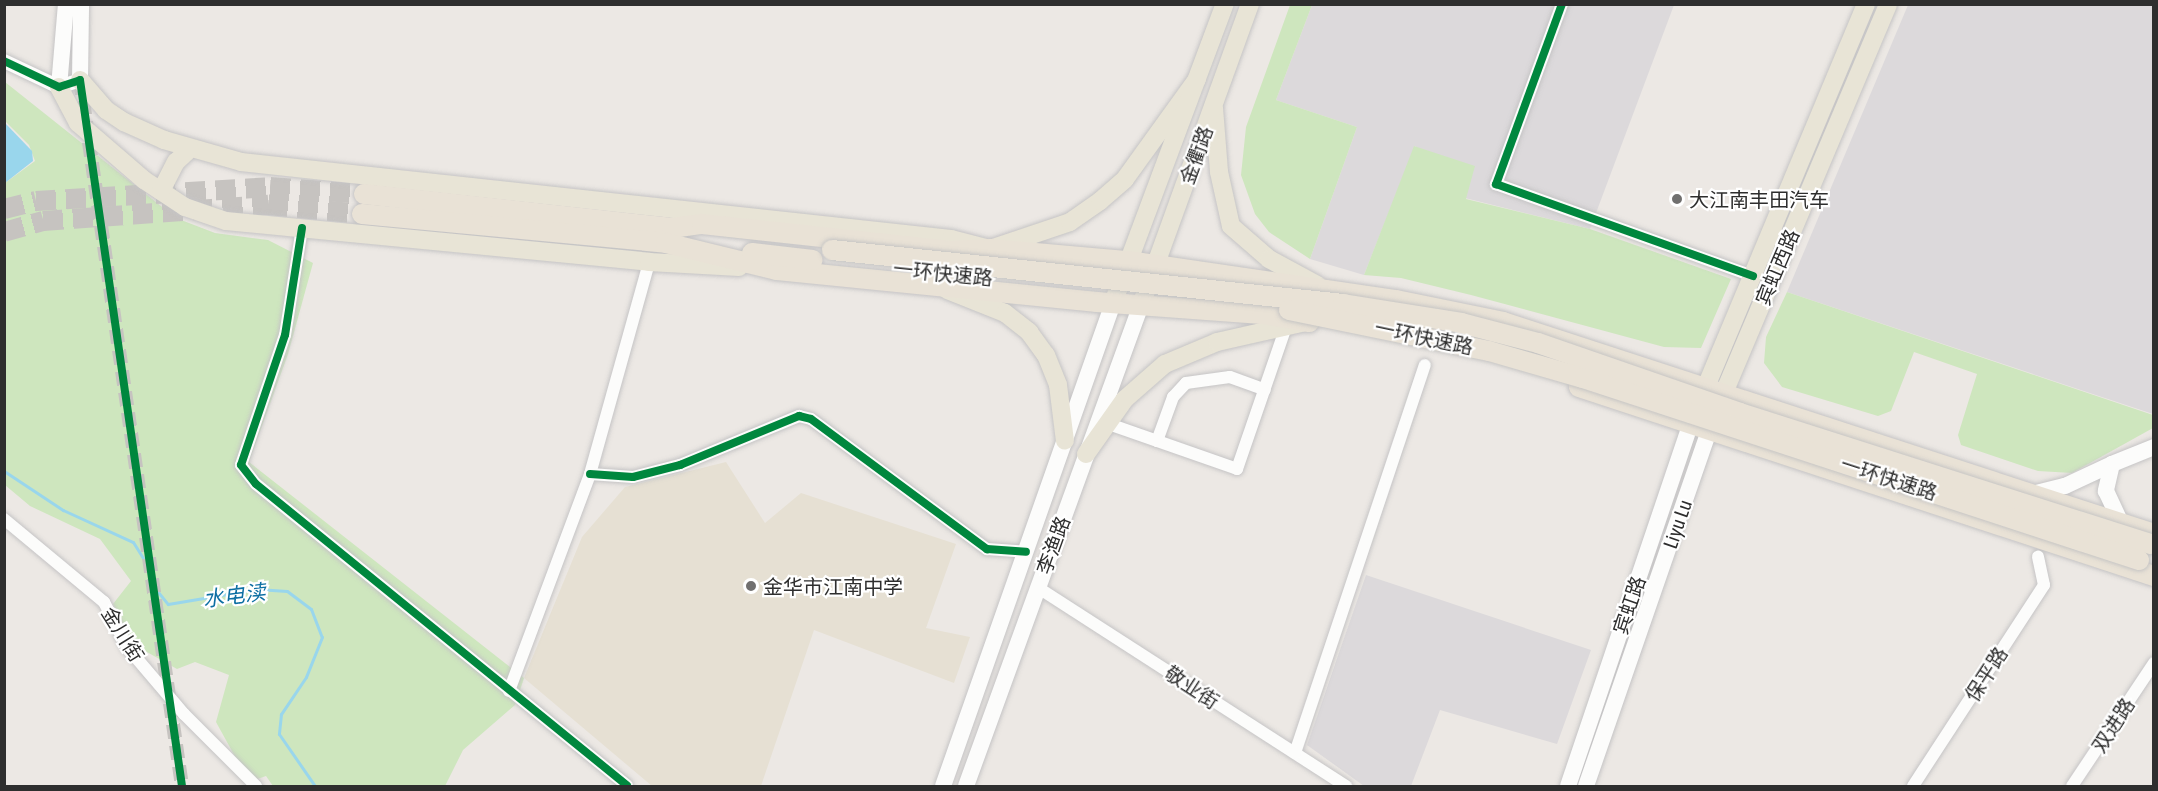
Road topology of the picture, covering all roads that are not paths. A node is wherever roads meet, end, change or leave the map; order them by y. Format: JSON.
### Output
{"nodes":[{"id":1,"x":66,"y":4,"type":"edge"},
{"id":2,"x":81,"y":4,"type":"edge"},
{"id":3,"x":1225,"y":4,"type":"edge"},
{"id":4,"x":1250,"y":4,"type":"edge"},
{"id":5,"x":1562,"y":4,"type":"edge"},
{"id":6,"x":1866,"y":4,"type":"edge"},
{"id":7,"x":1888,"y":4,"type":"edge"},
{"id":8,"x":4,"y":61,"type":"edge"},
{"id":9,"x":1197,"y":79,"type":"junction"},
{"id":10,"x":80,"y":80,"type":"junction"},
{"id":11,"x":58,"y":87,"type":"junction"},
{"id":12,"x":1214,"y":104,"type":"junction"},
{"id":13,"x":190,"y":149,"type":"junction"},
{"id":14,"x":161,"y":191,"type":"junction"},
{"id":15,"x":364,"y":194,"type":"tunnel mouth"},
{"id":16,"x":362,"y":214,"type":"tunnel mouth"},
{"id":17,"x":302,"y":228,"type":"junction"},
{"id":18,"x":669,"y":236,"type":"junction"},
{"id":19,"x":990,"y":249,"type":"junction"},
{"id":20,"x":829,"y":256,"type":"junction"},
{"id":21,"x":1128,"y":261,"type":"junction"},
{"id":22,"x":649,"y":262,"type":"junction"},
{"id":23,"x":1155,"y":265,"type":"junction"},
{"id":24,"x":777,"y":270,"type":"junction"},
{"id":25,"x":1753,"y":276,"type":"junction"},
{"id":26,"x":926,"y":282,"type":"junction"},
{"id":27,"x":1336,"y":291,"type":"junction"},
{"id":28,"x":1113,"y":303,"type":"junction"},
{"id":29,"x":1141,"y":305,"type":"junction"},
{"id":30,"x":1308,"y":322,"type":"junction"},
{"id":31,"x":1286,"y":327,"type":"junction"},
{"id":32,"x":1425,"y":365,"type":"dead end"},
{"id":33,"x":1265,"y":390,"type":"junction"},
{"id":34,"x":1714,"y":392,"type":"junction"},
{"id":35,"x":1103,"y":422,"type":"junction"},
{"id":36,"x":1690,"y":425,"type":"junction"},
{"id":37,"x":1709,"y":431,"type":"junction"},
{"id":38,"x":1065,"y":441,"type":"junction"},
{"id":39,"x":1157,"y":441,"type":"junction"},
{"id":40,"x":2154,"y":447,"type":"edge"},
{"id":41,"x":1086,"y":454,"type":"joint"},
{"id":42,"x":2112,"y":464,"type":"junction"},
{"id":43,"x":590,"y":474,"type":"junction"},
{"id":44,"x":2036,"y":493,"type":"junction"},
{"id":45,"x":4,"y":519,"type":"edge"},
{"id":46,"x":2120,"y":521,"type":"junction"},
{"id":47,"x":2153,"y":541,"type":"edge"},
{"id":48,"x":1026,"y":552,"type":"junction"},
{"id":49,"x":2038,"y":557,"type":"dead end"},
{"id":50,"x":2146,"y":562,"type":"edge"},
{"id":51,"x":2154,"y":576,"type":"edge"},
{"id":52,"x":1037,"y":587,"type":"junction"},
{"id":53,"x":2154,"y":663,"type":"edge"},
{"id":54,"x":509,"y":691,"type":"junction"},
{"id":55,"x":1294,"y":753,"type":"junction"},
{"id":56,"x":256,"y":786,"type":"edge"},
{"id":57,"x":627,"y":786,"type":"edge"},
{"id":58,"x":942,"y":786,"type":"edge"},
{"id":59,"x":966,"y":786,"type":"edge"},
{"id":60,"x":1346,"y":786,"type":"edge"},
{"id":61,"x":1568,"y":786,"type":"edge"},
{"id":62,"x":1586,"y":786,"type":"edge"},
{"id":63,"x":1913,"y":786,"type":"edge"},
{"id":64,"x":2072,"y":786,"type":"edge"}],
"edges":[{"from":1,"to":11,"type":"main road"},
{"from":2,"to":10,"type":"main road"},
{"from":3,"to":9,"type":"main road","name":"金衢路"},
{"from":4,"to":12,"type":"main road","name":"金衢路"},
{"from":5,"to":25,"type":"street"},
{"from":6,"to":25,"type":"main road","name":"宾虹西路"},
{"from":7,"to":34,"type":"main road","name":"宾虹西路"},
{"from":8,"to":11,"type":"street"},
{"from":9,"to":19,"type":"main road"},
{"from":9,"to":21,"type":"main road","name":"金衢路"},
{"from":10,"to":11,"type":"street"},
{"from":10,"to":13,"type":"main road"},
{"from":11,"to":14,"type":"main road"},
{"from":12,"to":23,"type":"main road","name":"金衢路"},
{"from":12,"to":27,"type":"main road"},
{"from":13,"to":14,"type":"main road"},
{"from":13,"to":19,"type":"main road"},
{"from":14,"to":17,"type":"main road"},
{"from":15,"to":18,"type":"highway"},
{"from":16,"to":18,"type":"highway"},
{"from":17,"to":22,"type":"main road"},
{"from":17,"to":54,"type":"street"},
{"from":18,"to":19,"type":"highway"},
{"from":18,"to":20,"type":"highway","name":"一环快速路"},
{"from":18,"to":24,"type":"highway"},
{"from":19,"to":21,"type":"highway"},
{"from":20,"to":47,"type":"highway","name":"一环快速路","bridge":true},
{"from":20,"to":50,"type":"highway","name":"一环快速路","bridge":true},
{"from":21,"to":23,"type":"highway"},
{"from":21,"to":28,"type":"main road","name":"金衢路"},
{"from":22,"to":24,"type":"main road"},
{"from":22,"to":43,"type":"street"},
{"from":23,"to":27,"type":"highway"},
{"from":23,"to":29,"type":"main road","name":"金衢路"},
{"from":24,"to":26,"type":"highway"},
{"from":25,"to":34,"type":"main road","name":"宾虹西路"},
{"from":26,"to":28,"type":"highway"},
{"from":26,"to":38,"type":"main road"},
{"from":27,"to":34,"type":"highway"},
{"from":28,"to":29,"type":"highway"},
{"from":28,"to":38,"type":"main road","name":"李渔路"},
{"from":29,"to":30,"type":"highway"},
{"from":29,"to":35,"type":"main road"},
{"from":30,"to":31,"type":"main road"},
{"from":30,"to":36,"type":"highway"},
{"from":31,"to":33,"type":"street"},
{"from":31,"to":35,"type":"main road"},
{"from":32,"to":55,"type":"street"},
{"from":33,"to":39,"type":"street"},
{"from":33,"to":39,"type":"street"},
{"from":34,"to":36,"type":"main road","name":"宾虹西路"},
{"from":34,"to":37,"type":"main road","name":"宾虹西路"},
{"from":34,"to":44,"type":"highway"},
{"from":35,"to":39,"type":"street"},
{"from":35,"to":41,"type":"main road"},
{"from":36,"to":37,"type":"highway"},
{"from":36,"to":61,"type":"main road","name":"宾虹路"},
{"from":37,"to":51,"type":"highway"},
{"from":37,"to":62,"type":"main road","name":"Liyu Lu"},
{"from":38,"to":48,"type":"main road","name":"李渔路"},
{"from":40,"to":42,"type":"main road"},
{"from":41,"to":52,"type":"main road","name":"李渔路"},
{"from":42,"to":44,"type":"main road"},
{"from":42,"to":46,"type":"main road"},
{"from":43,"to":48,"type":"street"},
{"from":43,"to":54,"type":"street"},
{"from":44,"to":46,"type":"highway"},
{"from":45,"to":56,"type":"street","name":"金川街"},
{"from":46,"to":47,"type":"highway"},
{"from":48,"to":58,"type":"main road","name":"李渔路"},
{"from":49,"to":63,"type":"street","name":"保平路"},
{"from":52,"to":55,"type":"street","name":"敬业街"},
{"from":52,"to":59,"type":"main road","name":"李渔路"},
{"from":53,"to":64,"type":"street","name":"双进路"},
{"from":54,"to":57,"type":"street"},
{"from":55,"to":60,"type":"street","name":"敬业街"}]}
